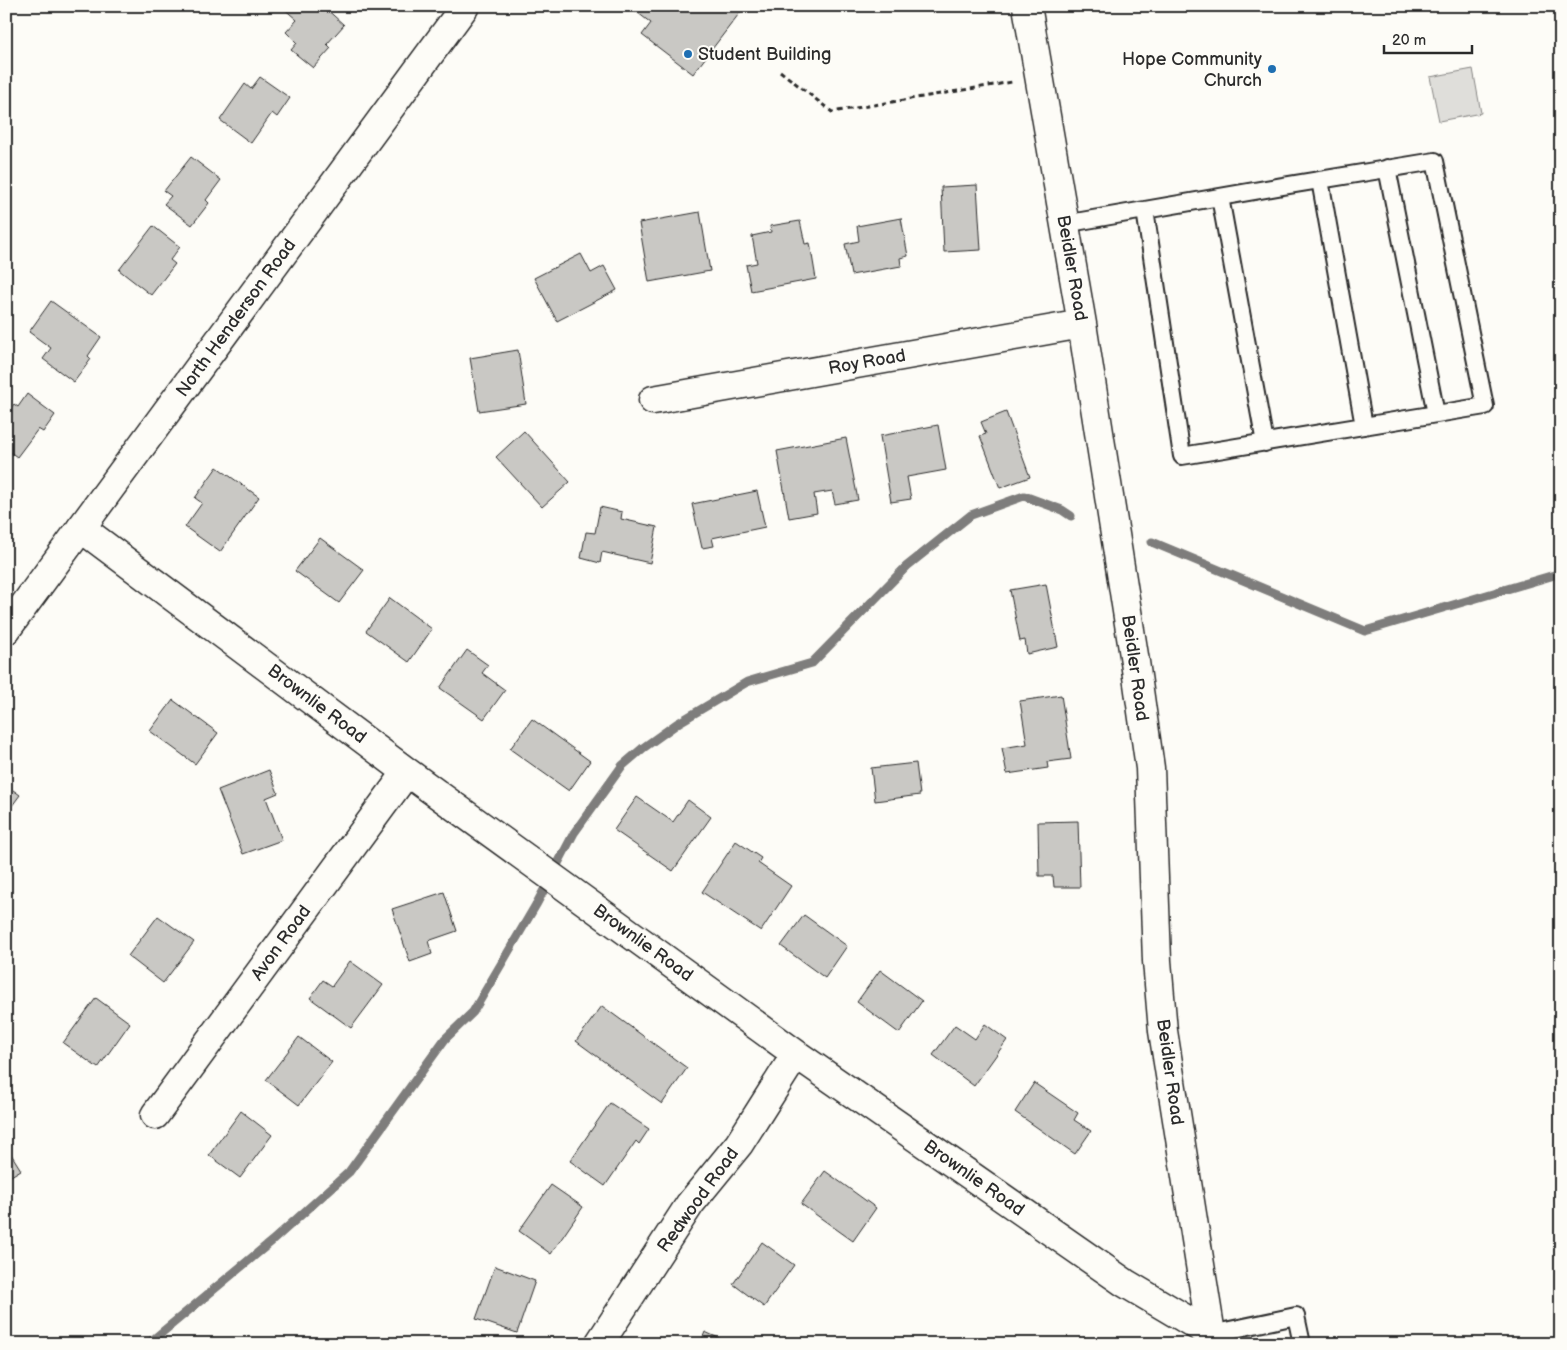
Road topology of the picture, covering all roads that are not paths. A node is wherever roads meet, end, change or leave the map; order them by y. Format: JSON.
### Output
{"nodes":[{"id":1,"x":465,"y":6,"type":"edge"},
{"id":2,"x":1027,"y":6,"type":"edge"},
{"id":3,"x":1387,"y":168,"type":"junction"},
{"id":4,"x":1320,"y":180,"type":"junction"},
{"id":5,"x":1220,"y":197,"type":"junction"},
{"id":6,"x":1145,"y":210,"type":"junction"},
{"id":7,"x":1064,"y":224,"type":"junction"},
{"id":8,"x":1082,"y":324,"type":"junction"},
{"id":9,"x":653,"y":400,"type":"dead end"},
{"id":10,"x":1436,"y":414,"type":"junction"},
{"id":11,"x":1364,"y":426,"type":"junction"},
{"id":12,"x":1265,"y":443,"type":"junction"},
{"id":13,"x":81,"y":528,"type":"junction"},
{"id":14,"x":6,"y":630,"type":"edge"},
{"id":15,"x":408,"y":772,"type":"junction"},
{"id":16,"x":796,"y":1054,"type":"junction"},
{"id":17,"x":155,"y":1115,"type":"dead end"},
{"id":18,"x":1212,"y":1339,"type":"edge"},
{"id":19,"x":599,"y":1344,"type":"edge"},
{"id":20,"x":1302,"y":1344,"type":"edge"}],
"edges":[{"from":1,"to":13,"type":"street","name":"North Henderson Road"},
{"from":2,"to":7,"type":"street","name":"Beidler Road"},
{"from":3,"to":4,"type":"lane"},
{"from":3,"to":10,"type":"lane"},
{"from":3,"to":10,"type":"lane"},
{"from":4,"to":5,"type":"lane"},
{"from":4,"to":11,"type":"lane"},
{"from":5,"to":6,"type":"lane"},
{"from":5,"to":12,"type":"lane"},
{"from":6,"to":7,"type":"lane"},
{"from":6,"to":12,"type":"lane"},
{"from":7,"to":8,"type":"street","name":"Beidler Road"},
{"from":8,"to":9,"type":"street","name":"Roy Road"},
{"from":8,"to":18,"type":"street","name":"Beidler Road"},
{"from":10,"to":11,"type":"lane"},
{"from":11,"to":12,"type":"lane"},
{"from":13,"to":14,"type":"street","name":"North Henderson Road"},
{"from":13,"to":15,"type":"street","name":"Brownlie Road"},
{"from":15,"to":16,"type":"street","name":"Brownlie Road"},
{"from":15,"to":17,"type":"street","name":"Avon Road"},
{"from":16,"to":18,"type":"street","name":"Brownlie Road"},
{"from":16,"to":19,"type":"street","name":"Redwood Road"},
{"from":18,"to":20,"type":"lane"}]}
